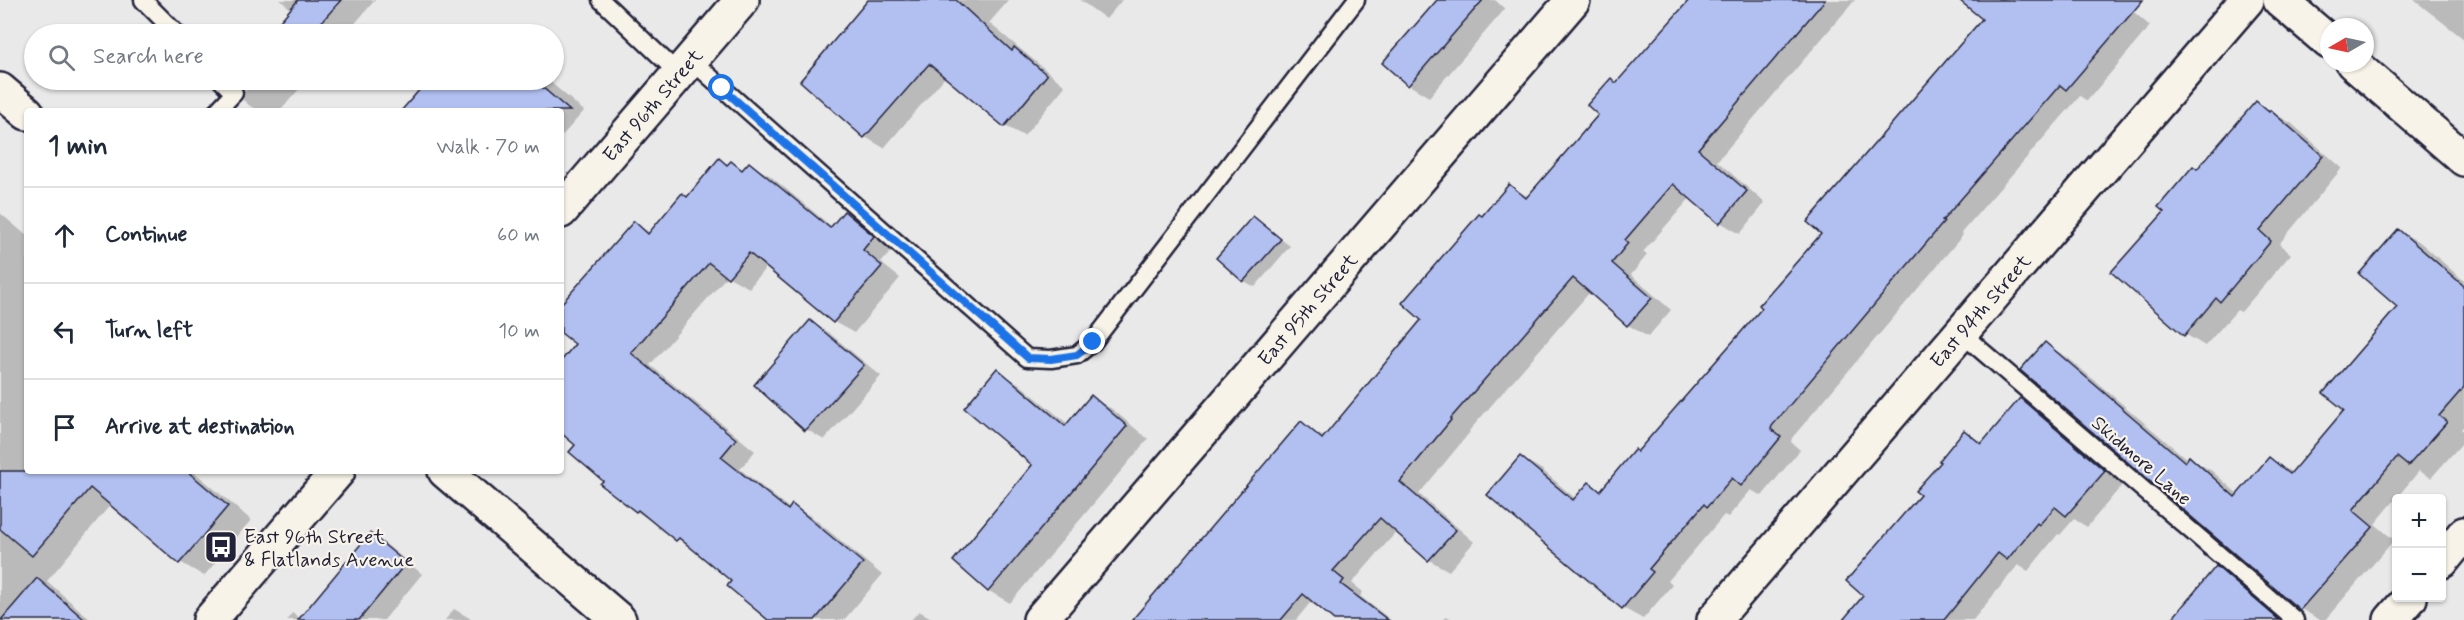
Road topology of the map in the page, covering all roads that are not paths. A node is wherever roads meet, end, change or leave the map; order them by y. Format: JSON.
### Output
{"nodes":[{"id":1,"x":143,"y":0,"type":"edge"},
{"id":2,"x":742,"y":0,"type":"edge"},
{"id":3,"x":1356,"y":0,"type":"edge"},
{"id":4,"x":2247,"y":0,"type":"edge"},
{"id":5,"x":2280,"y":0,"type":"edge"},
{"id":6,"x":606,"y":2,"type":"edge"},
{"id":7,"x":1568,"y":2,"type":"edge"},
{"id":8,"x":167,"y":24,"type":"edge"},
{"id":9,"x":2320,"y":34,"type":"edge"},
{"id":10,"x":685,"y":67,"type":"junction"},
{"id":11,"x":2363,"y":72,"type":"edge"},
{"id":12,"x":0,"y":90,"type":"edge"},
{"id":13,"x":231,"y":90,"type":"edge"},
{"id":14,"x":220,"y":108,"type":"edge"},
{"id":15,"x":24,"y":110,"type":"edge"},
{"id":16,"x":2464,"y":159,"type":"edge"},
{"id":17,"x":564,"y":208,"type":"edge"},
{"id":18,"x":1961,"y":333,"type":"junction"},
{"id":19,"x":335,"y":474,"type":"edge"},
{"id":20,"x":449,"y":474,"type":"edge"},
{"id":21,"x":2464,"y":534,"type":"edge"},
{"id":22,"x":2446,"y":556,"type":"edge"},
{"id":23,"x":2406,"y":602,"type":"edge"},
{"id":24,"x":210,"y":620,"type":"edge"},
{"id":25,"x":619,"y":620,"type":"edge"},
{"id":26,"x":1040,"y":620,"type":"edge"},
{"id":27,"x":1714,"y":620,"type":"edge"},
{"id":28,"x":2295,"y":620,"type":"edge"},
{"id":29,"x":2391,"y":620,"type":"edge"}],
"edges":[{"from":1,"to":8,"type":"lane"},
{"from":2,"to":10,"type":"street","name":"East 96th Street"},
{"from":3,"to":10,"type":"lane"},
{"from":4,"to":18,"type":"street","name":"East 94th Street"},
{"from":5,"to":9,"type":"street"},
{"from":6,"to":10,"type":"lane"},
{"from":7,"to":26,"type":"street","name":"East 95th Street"},
{"from":10,"to":17,"type":"street","name":"East 96th Street"},
{"from":11,"to":16,"type":"street"},
{"from":12,"to":15,"type":"street"},
{"from":13,"to":14,"type":"lane"},
{"from":18,"to":27,"type":"street","name":"East 94th Street"},
{"from":18,"to":28,"type":"lane","name":"Skidmore Lane"},
{"from":19,"to":24,"type":"street"},
{"from":20,"to":25,"type":"street"},
{"from":21,"to":22,"type":"street"},
{"from":23,"to":29,"type":"street"}]}
